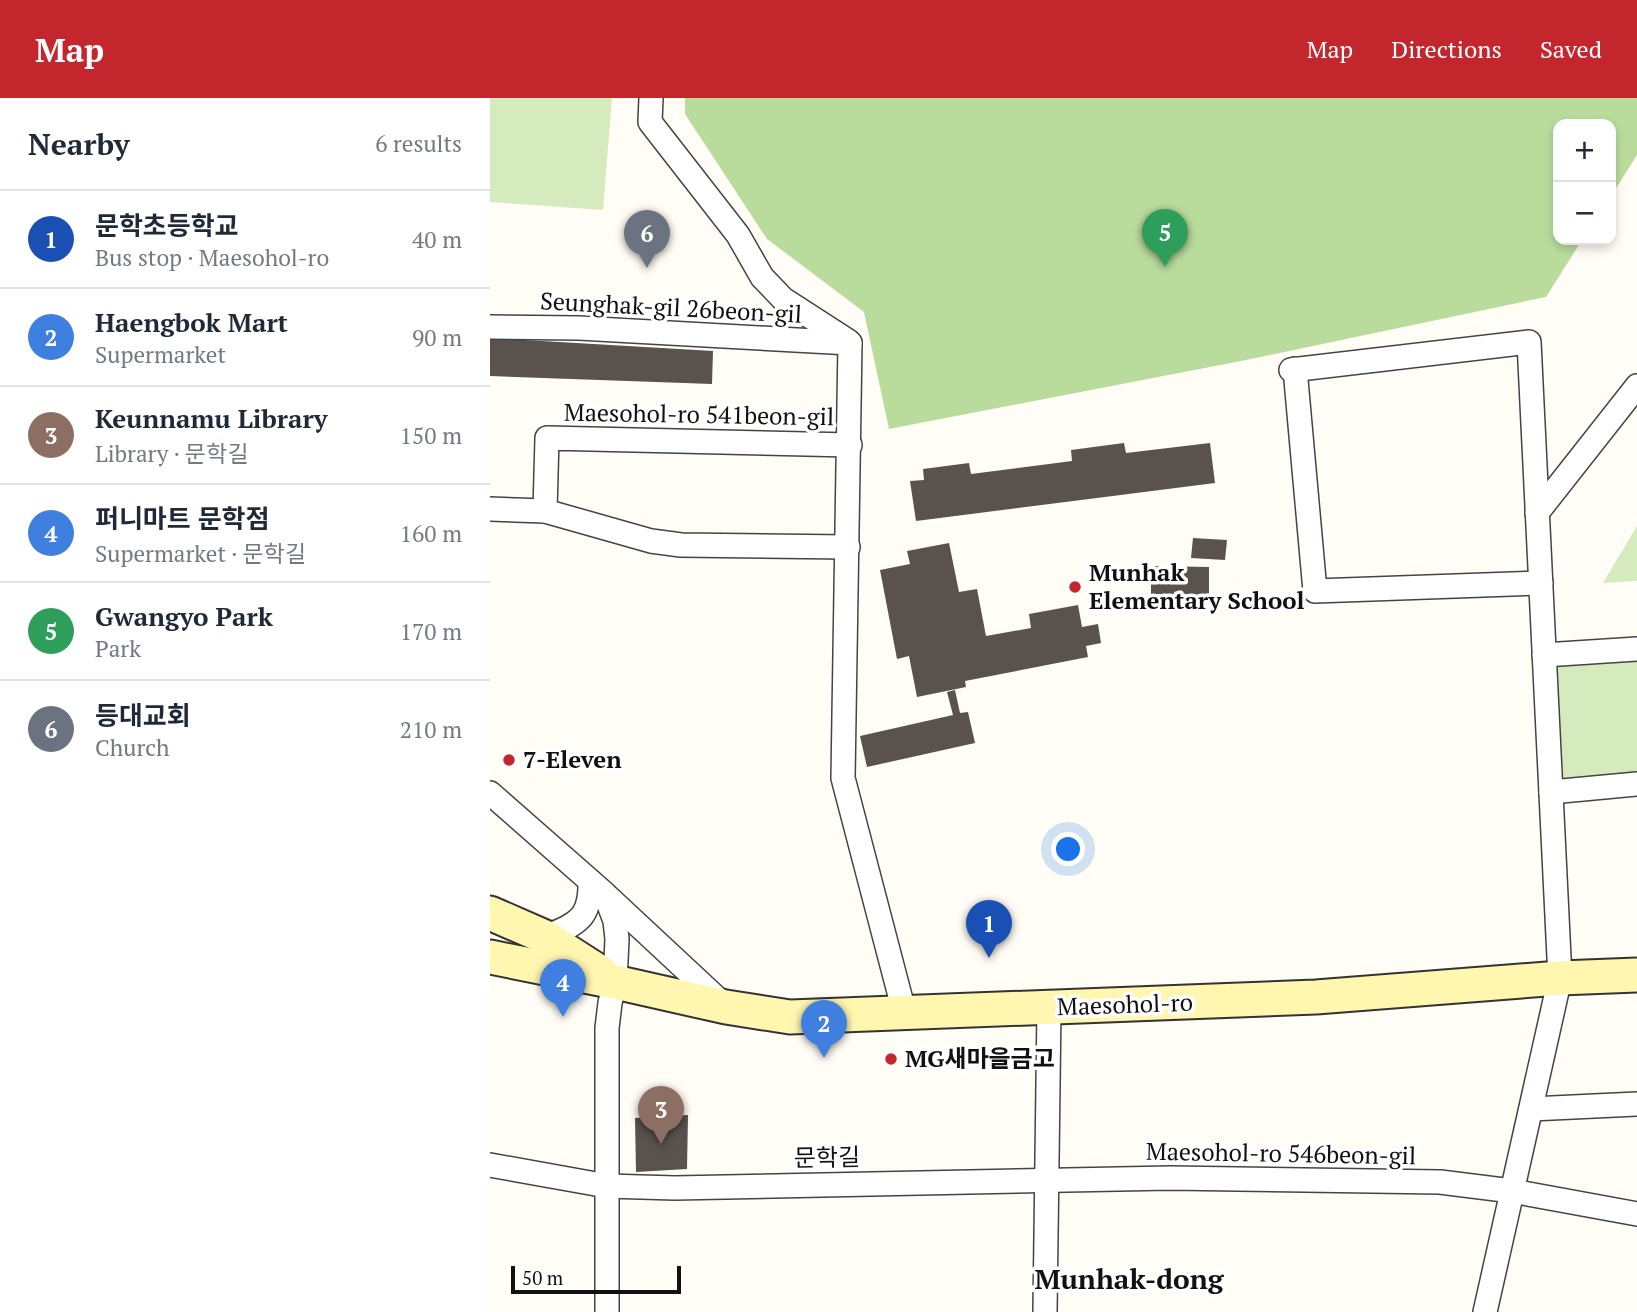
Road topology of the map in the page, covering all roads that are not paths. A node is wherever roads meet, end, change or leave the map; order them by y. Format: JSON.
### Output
{"nodes":[{"id":1,"x":651,"y":98,"type":"edge"},
{"id":2,"x":490,"y":327,"type":"edge"},
{"id":3,"x":850,"y":343,"type":"junction"},
{"id":4,"x":1637,"y":386,"type":"edge"},
{"id":5,"x":850,"y":445,"type":"junction"},
{"id":6,"x":490,"y":509,"type":"edge"},
{"id":7,"x":545,"y":511,"type":"junction"},
{"id":8,"x":1537,"y":513,"type":"junction"},
{"id":9,"x":848,"y":547,"type":"junction"},
{"id":10,"x":1541,"y":583,"type":"junction"},
{"id":11,"x":1637,"y":649,"type":"edge"},
{"id":12,"x":1544,"y":656,"type":"junction"},
{"id":13,"x":1637,"y":784,"type":"edge"},
{"id":14,"x":1551,"y":792,"type":"junction"},
{"id":15,"x":490,"y":793,"type":"edge"},
{"id":16,"x":598,"y":887,"type":"junction"},
{"id":17,"x":490,"y":913,"type":"edge"},
{"id":18,"x":545,"y":937,"type":"junction"},
{"id":19,"x":490,"y":957,"type":"edge"},
{"id":20,"x":1637,"y":975,"type":"edge"},
{"id":21,"x":1560,"y":978,"type":"junction"},
{"id":22,"x":615,"y":982,"type":"junction"},
{"id":23,"x":726,"y":1007,"type":"junction"},
{"id":24,"x":1049,"y":1008,"type":"junction"},
{"id":25,"x":905,"y":1015,"type":"junction"},
{"id":26,"x":1637,"y":1104,"type":"edge"},
{"id":27,"x":1531,"y":1109,"type":"junction"},
{"id":28,"x":490,"y":1165,"type":"edge"},
{"id":29,"x":1048,"y":1180,"type":"junction"},
{"id":30,"x":607,"y":1186,"type":"junction"},
{"id":31,"x":1512,"y":1191,"type":"junction"},
{"id":32,"x":1637,"y":1214,"type":"edge"},
{"id":33,"x":607,"y":1312,"type":"edge"},
{"id":34,"x":1045,"y":1312,"type":"edge"},
{"id":35,"x":1485,"y":1312,"type":"edge"}],
"edges":[{"from":1,"to":3,"type":"street"},
{"from":2,"to":3,"type":"street","name":"Seunghak-gil 26beon-gil"},
{"from":3,"to":5,"type":"street","name":"Maesohol-ro 541beon-gil"},
{"from":4,"to":8,"type":"street"},
{"from":5,"to":7,"type":"street","name":"Maesohol-ro 541beon-gil"},
{"from":5,"to":9,"type":"street","name":"Maesohol-ro 541beon-gil"},
{"from":6,"to":7,"type":"street"},
{"from":7,"to":9,"type":"street"},
{"from":8,"to":10,"type":"street"},
{"from":8,"to":10,"type":"street"},
{"from":9,"to":25,"type":"street","name":"Maesohol-ro 541beon-gil"},
{"from":10,"to":12,"type":"street"},
{"from":11,"to":12,"type":"street"},
{"from":12,"to":14,"type":"street"},
{"from":13,"to":14,"type":"street"},
{"from":14,"to":21,"type":"street"},
{"from":15,"to":16,"type":"street"},
{"from":16,"to":18,"type":"street"},
{"from":16,"to":22,"type":"street"},
{"from":16,"to":23,"type":"street"},
{"from":17,"to":18,"type":"main road"},
{"from":18,"to":22,"type":"main road"},
{"from":19,"to":22,"type":"main road","name":"Maesohol-ro"},
{"from":20,"to":21,"type":"main road","name":"Maesohol-ro"},
{"from":21,"to":24,"type":"main road","name":"Maesohol-ro"},
{"from":21,"to":27,"type":"street"},
{"from":22,"to":23,"type":"main road","name":"Maesohol-ro"},
{"from":22,"to":30,"type":"street"},
{"from":23,"to":25,"type":"main road","name":"Maesohol-ro"},
{"from":24,"to":25,"type":"main road","name":"Maesohol-ro"},
{"from":24,"to":29,"type":"street"},
{"from":26,"to":27,"type":"street"},
{"from":27,"to":31,"type":"street"},
{"from":28,"to":30,"type":"street","name":"문학길"},
{"from":29,"to":30,"type":"street","name":"문학길"},
{"from":29,"to":31,"type":"street","name":"Maesohol-ro 546beon-gil"},
{"from":29,"to":34,"type":"street"},
{"from":30,"to":33,"type":"street"},
{"from":31,"to":32,"type":"street","name":"Maesohol-ro 546beon-gil"},
{"from":31,"to":35,"type":"street"}]}
